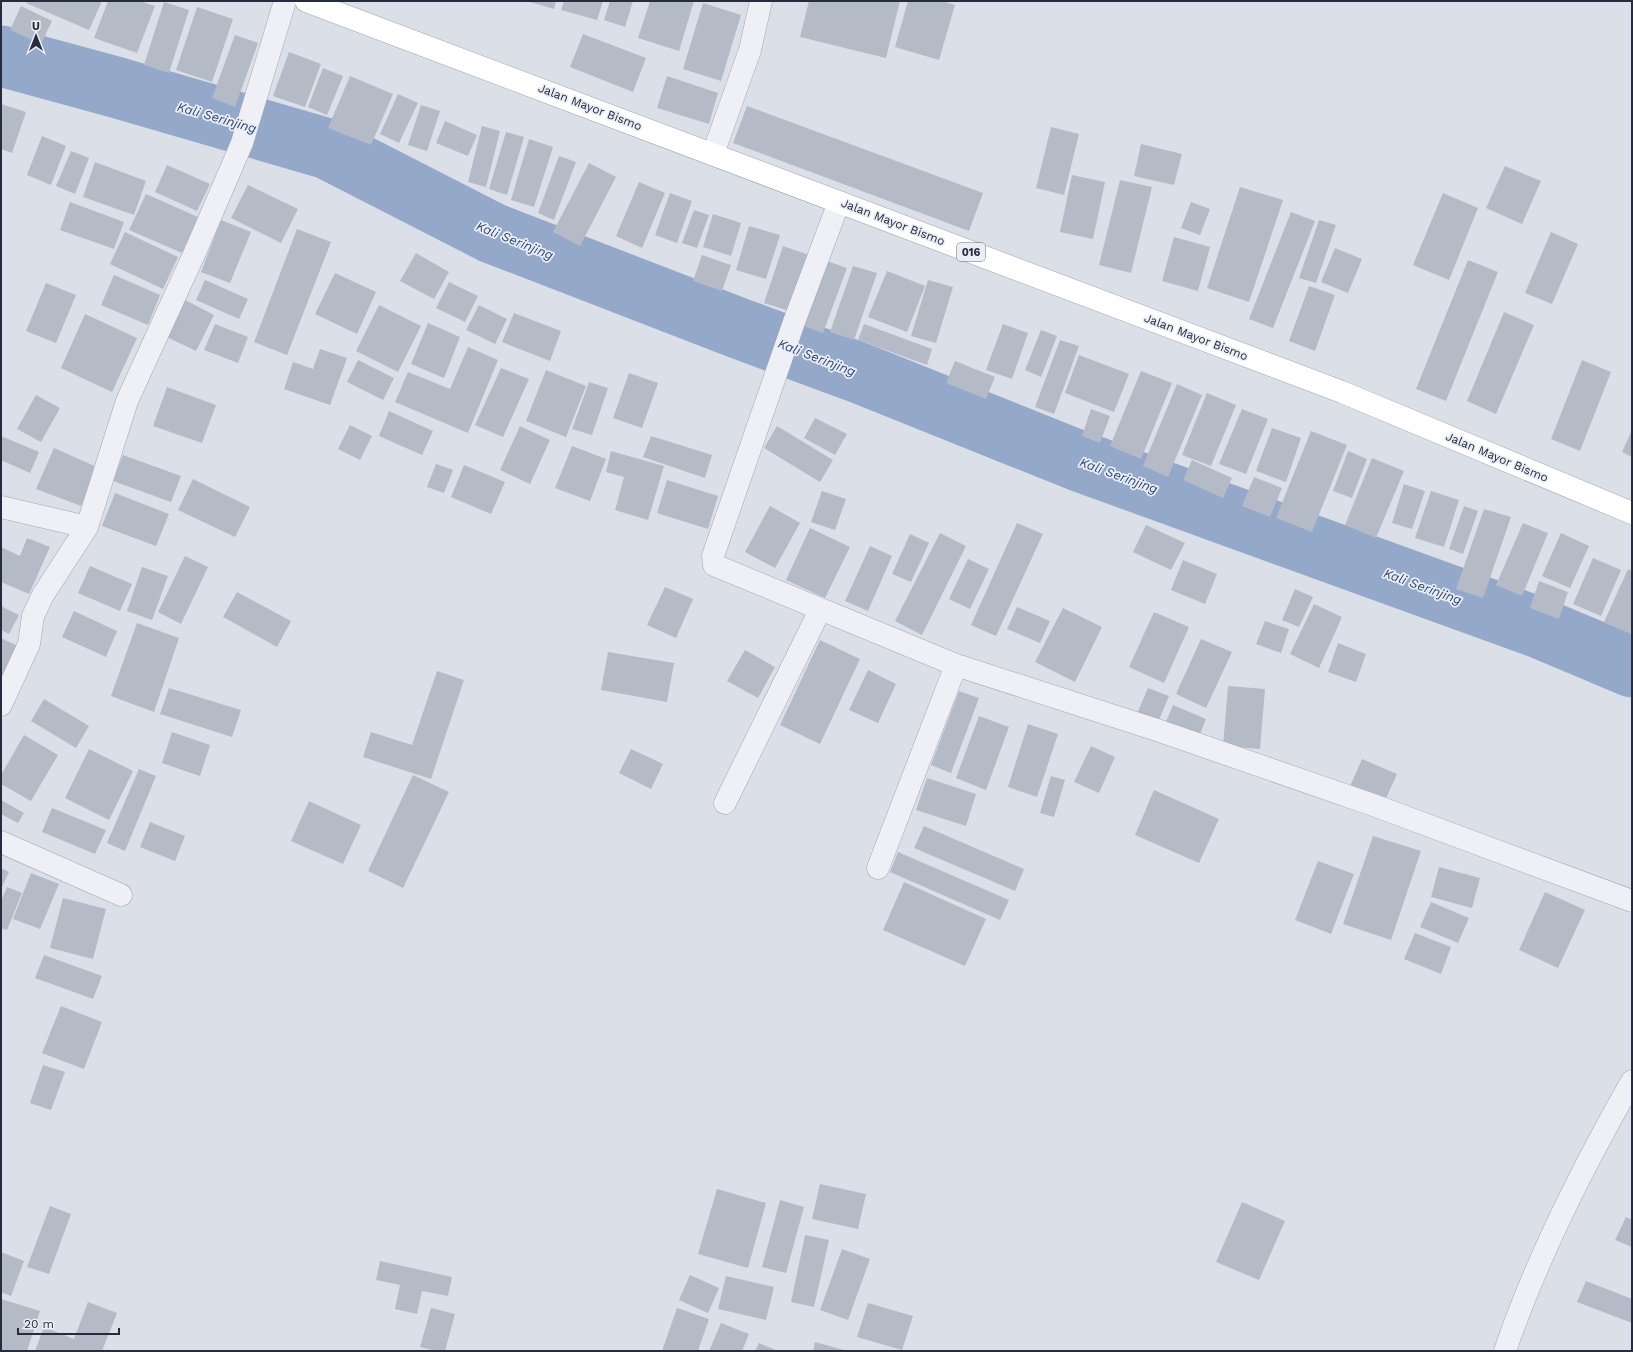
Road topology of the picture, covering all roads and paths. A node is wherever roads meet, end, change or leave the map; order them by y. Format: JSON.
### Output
{"nodes":[{"id":1,"x":285,"y":1,"type":"edge"},
{"id":2,"x":306,"y":1,"type":"edge"},
{"id":3,"x":761,"y":1,"type":"edge"},
{"id":4,"x":713,"y":154,"type":"junction"},
{"id":5,"x":839,"y":202,"type":"junction"},
{"id":6,"x":1,"y":507,"type":"edge"},
{"id":7,"x":1632,"y":513,"type":"edge"},
{"id":8,"x":86,"y":527,"type":"junction"},
{"id":9,"x":820,"y":610,"type":"junction"},
{"id":10,"x":956,"y":665,"type":"junction"},
{"id":11,"x":1,"y":705,"type":"edge"},
{"id":12,"x":724,"y":802,"type":"dead end"},
{"id":13,"x":1,"y":842,"type":"edge"},
{"id":14,"x":878,"y":868,"type":"dead end"},
{"id":15,"x":121,"y":895,"type":"dead end"},
{"id":16,"x":1632,"y":902,"type":"edge"},
{"id":17,"x":1632,"y":1081,"type":"edge"},
{"id":18,"x":1505,"y":1351,"type":"edge"}],
"edges":[{"from":1,"to":8,"type":"street"},
{"from":2,"to":4,"type":"main road","name":"Jalan Mayor Bismo","number":"016"},
{"from":3,"to":4,"type":"street"},
{"from":4,"to":5,"type":"main road","name":"Jalan Mayor Bismo","number":"016"},
{"from":5,"to":7,"type":"main road","name":"Jalan Mayor Bismo","number":"016"},
{"from":5,"to":9,"type":"street"},
{"from":6,"to":8,"type":"street"},
{"from":8,"to":11,"type":"street"},
{"from":9,"to":10,"type":"street"},
{"from":9,"to":12,"type":"street"},
{"from":10,"to":14,"type":"street"},
{"from":10,"to":16,"type":"street"},
{"from":13,"to":15,"type":"street"},
{"from":17,"to":18,"type":"street"}]}
